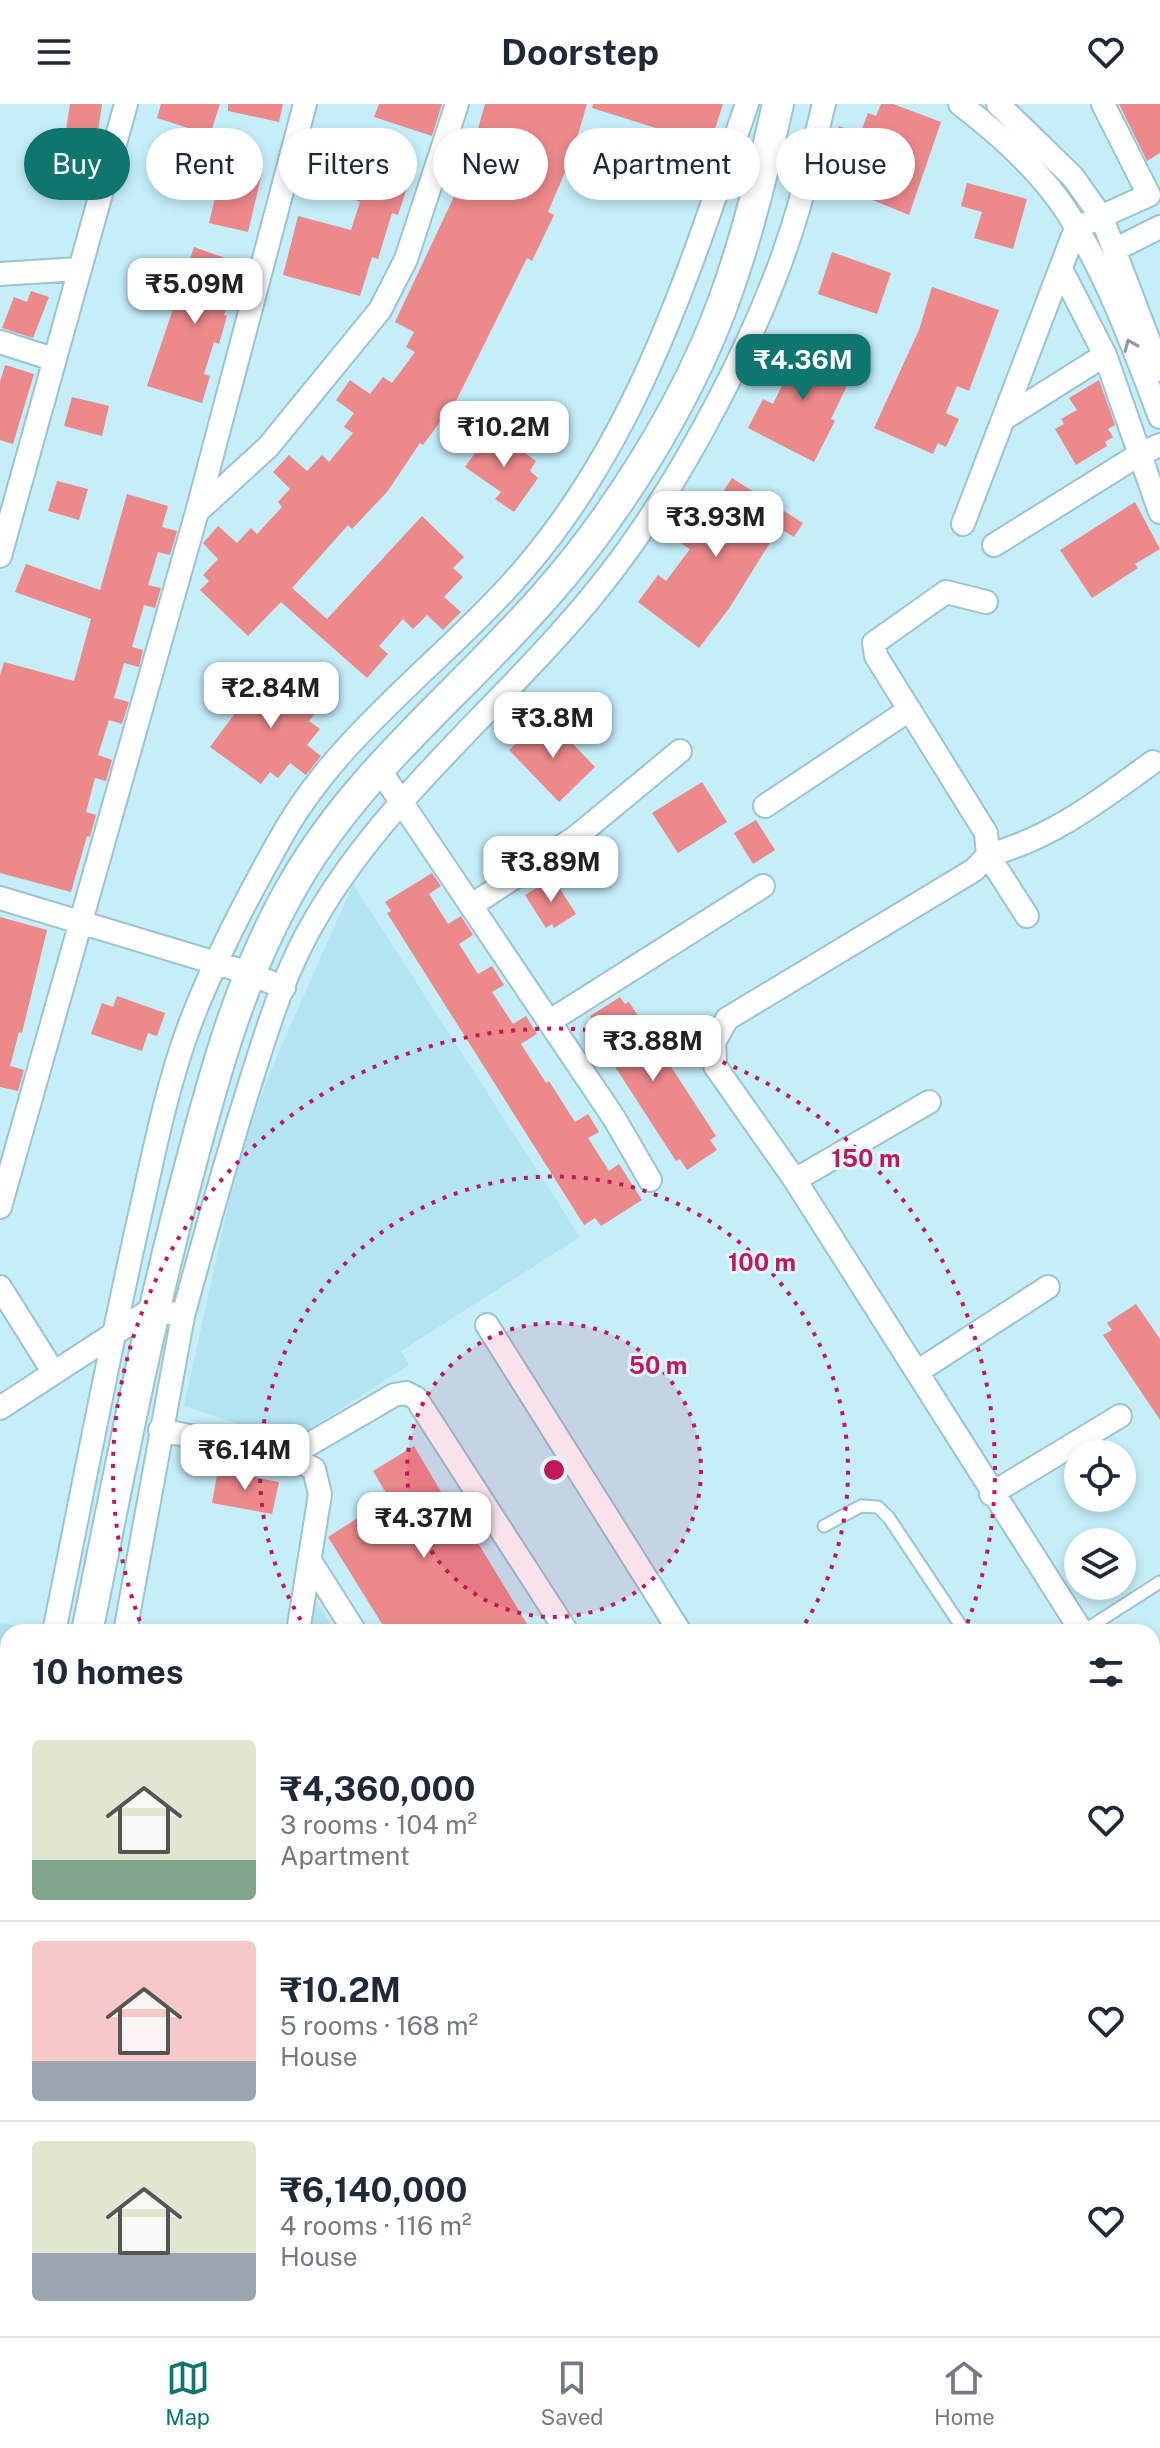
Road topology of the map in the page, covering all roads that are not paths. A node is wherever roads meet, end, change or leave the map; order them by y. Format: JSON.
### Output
{"nodes":[{"id":1,"x":126,"y":104,"type":"edge"},
{"id":2,"x":305,"y":104,"type":"edge"},
{"id":3,"x":457,"y":104,"type":"edge"},
{"id":4,"x":747,"y":104,"type":"edge"},
{"id":5,"x":778,"y":104,"type":"edge"},
{"id":6,"x":824,"y":104,"type":"edge"},
{"id":7,"x":960,"y":104,"type":"edge"},
{"id":8,"x":998,"y":104,"type":"edge"},
{"id":9,"x":1103,"y":104,"type":"edge"},
{"id":10,"x":1149,"y":195,"type":"junction"},
{"id":11,"x":1160,"y":216,"type":"edge"},
{"id":12,"x":1102,"y":218,"type":"junction"},
{"id":13,"x":1160,"y":227,"type":"edge"},
{"id":14,"x":1076,"y":228,"type":"junction"},
{"id":15,"x":1116,"y":249,"type":"junction"},
{"id":16,"x":78,"y":269,"type":"junction"},
{"id":17,"x":1061,"y":269,"type":"junction"},
{"id":18,"x":0,"y":274,"type":"edge"},
{"id":19,"x":0,"y":342,"type":"edge"},
{"id":20,"x":1105,"y":355,"type":"junction"},
{"id":21,"x":53,"y":359,"type":"junction"},
{"id":22,"x":1160,"y":370,"type":"edge"},
{"id":23,"x":1160,"y":417,"type":"edge"},
{"id":24,"x":1005,"y":418,"type":"junction"},
{"id":25,"x":1150,"y":449,"type":"edge"},
{"id":26,"x":197,"y":512,"type":"junction"},
{"id":27,"x":1160,"y":512,"type":"edge"},
{"id":28,"x":4,"y":523,"type":"edge"},
{"id":29,"x":963,"y":524,"type":"dead end"},
{"id":30,"x":994,"y":545,"type":"dead end"},
{"id":31,"x":0,"y":556,"type":"edge"},
{"id":32,"x":986,"y":602,"type":"dead end"},
{"id":33,"x":909,"y":710,"type":"junction"},
{"id":34,"x":680,"y":751,"type":"dead end"},
{"id":35,"x":1153,"y":762,"type":"dead end"},
{"id":36,"x":379,"y":769,"type":"junction"},
{"id":37,"x":403,"y":803,"type":"junction"},
{"id":38,"x":765,"y":806,"type":"dead end"},
{"id":39,"x":988,"y":855,"type":"junction"},
{"id":40,"x":763,"y":886,"type":"dead end"},
{"id":41,"x":0,"y":898,"type":"edge"},
{"id":42,"x":472,"y":905,"type":"junction"},
{"id":43,"x":1027,"y":916,"type":"dead end"},
{"id":44,"x":79,"y":923,"type":"junction"},
{"id":45,"x":216,"y":963,"type":"junction"},
{"id":46,"x":249,"y":973,"type":"junction"},
{"id":47,"x":284,"y":988,"type":"junction"},
{"id":48,"x":550,"y":1021,"type":"junction"},
{"id":49,"x":929,"y":1102,"type":"dead end"},
{"id":50,"x":650,"y":1180,"type":"dead end"},
{"id":51,"x":795,"y":1180,"type":"junction"},
{"id":52,"x":0,"y":1207,"type":"edge"},
{"id":53,"x":0,"y":1287,"type":"edge"},
{"id":54,"x":1048,"y":1287,"type":"dead end"},
{"id":55,"x":152,"y":1309,"type":"junction"},
{"id":56,"x":183,"y":1316,"type":"junction"},
{"id":57,"x":487,"y":1325,"type":"dead end"},
{"id":58,"x":112,"y":1335,"type":"junction"},
{"id":59,"x":917,"y":1372,"type":"junction"},
{"id":60,"x":54,"y":1373,"type":"junction"},
{"id":61,"x":0,"y":1408,"type":"edge"},
{"id":62,"x":1120,"y":1416,"type":"dead end"},
{"id":63,"x":160,"y":1430,"type":"junction"},
{"id":64,"x":289,"y":1456,"type":"junction"},
{"id":65,"x":991,"y":1494,"type":"junction"},
{"id":66,"x":824,"y":1526,"type":"dead end"},
{"id":67,"x":312,"y":1564,"type":"junction"},
{"id":68,"x":1160,"y":1582,"type":"edge"},
{"id":69,"x":56,"y":1624,"type":"edge"},
{"id":70,"x":89,"y":1624,"type":"edge"},
{"id":71,"x":126,"y":1624,"type":"edge"},
{"id":72,"x":300,"y":1624,"type":"edge"},
{"id":73,"x":350,"y":1624,"type":"edge"},
{"id":74,"x":562,"y":1624,"type":"edge"},
{"id":75,"x":675,"y":1624,"type":"edge"},
{"id":76,"x":960,"y":1624,"type":"edge"},
{"id":77,"x":1077,"y":1624,"type":"edge"},
{"id":78,"x":1094,"y":1624,"type":"edge"}],
"edges":[{"from":1,"to":16,"type":"street"},
{"from":2,"to":26,"type":"street"},
{"from":3,"to":26,"type":"street"},
{"from":4,"to":45,"type":"street"},
{"from":5,"to":36,"type":"street"},
{"from":6,"to":37,"type":"street"},
{"from":7,"to":14,"type":"street"},
{"from":8,"to":12,"type":"street"},
{"from":9,"to":10,"type":"street"},
{"from":10,"to":11,"type":"street"},
{"from":10,"to":12,"type":"street"},
{"from":12,"to":14,"type":"street"},
{"from":12,"to":15,"type":"street"},
{"from":13,"to":15,"type":"street"},
{"from":14,"to":17,"type":"street"},
{"from":23,"to":14,"type":"street","one_way":true},
{"from":15,"to":22,"type":"street"},
{"from":16,"to":18,"type":"street"},
{"from":16,"to":21,"type":"street"},
{"from":17,"to":20,"type":"street"},
{"from":17,"to":24,"type":"street"},
{"from":19,"to":21,"type":"street"},
{"from":20,"to":24,"type":"street"},
{"from":20,"to":25,"type":"street"},
{"from":21,"to":28,"type":"street"},
{"from":24,"to":29,"type":"street"},
{"from":25,"to":27,"type":"street"},
{"from":25,"to":30,"type":"street"},
{"from":26,"to":44,"type":"street"},
{"from":28,"to":31,"type":"street"},
{"from":32,"to":33,"type":"street"},
{"from":33,"to":38,"type":"street"},
{"from":33,"to":39,"type":"street"},
{"from":34,"to":42,"type":"street"},
{"from":35,"to":39,"type":"street"},
{"from":36,"to":37,"type":"street"},
{"from":36,"to":46,"type":"street"},
{"from":37,"to":42,"type":"street"},
{"from":37,"to":47,"type":"street"},
{"from":39,"to":43,"type":"street"},
{"from":39,"to":51,"type":"street"},
{"from":40,"to":48,"type":"street"},
{"from":41,"to":44,"type":"street"},
{"from":42,"to":48,"type":"street"},
{"from":44,"to":45,"type":"street"},
{"from":44,"to":52,"type":"street"},
{"from":45,"to":46,"type":"street"},
{"from":45,"to":58,"type":"street"},
{"from":46,"to":47,"type":"street"},
{"from":46,"to":55,"type":"street"},
{"from":47,"to":56,"type":"street"},
{"from":48,"to":50,"type":"street"},
{"from":49,"to":51,"type":"street"},
{"from":51,"to":59,"type":"street"},
{"from":53,"to":60,"type":"street"},
{"from":54,"to":59,"type":"street"},
{"from":55,"to":56,"type":"street"},
{"from":55,"to":58,"type":"street"},
{"from":55,"to":70,"type":"street"},
{"from":56,"to":63,"type":"street"},
{"from":57,"to":75,"type":"street"},
{"from":58,"to":60,"type":"street"},
{"from":58,"to":69,"type":"street"},
{"from":59,"to":65,"type":"street"},
{"from":60,"to":61,"type":"street"},
{"from":62,"to":65,"type":"street"},
{"from":63,"to":64,"type":"street"},
{"from":63,"to":71,"type":"street"},
{"from":64,"to":67,"type":"street"},
{"from":64,"to":74,"type":"street"},
{"from":65,"to":77,"type":"street"},
{"from":66,"to":76,"type":"lane"},
{"from":67,"to":72,"type":"street"},
{"from":67,"to":73,"type":"street"},
{"from":68,"to":78,"type":"lane"}]}
